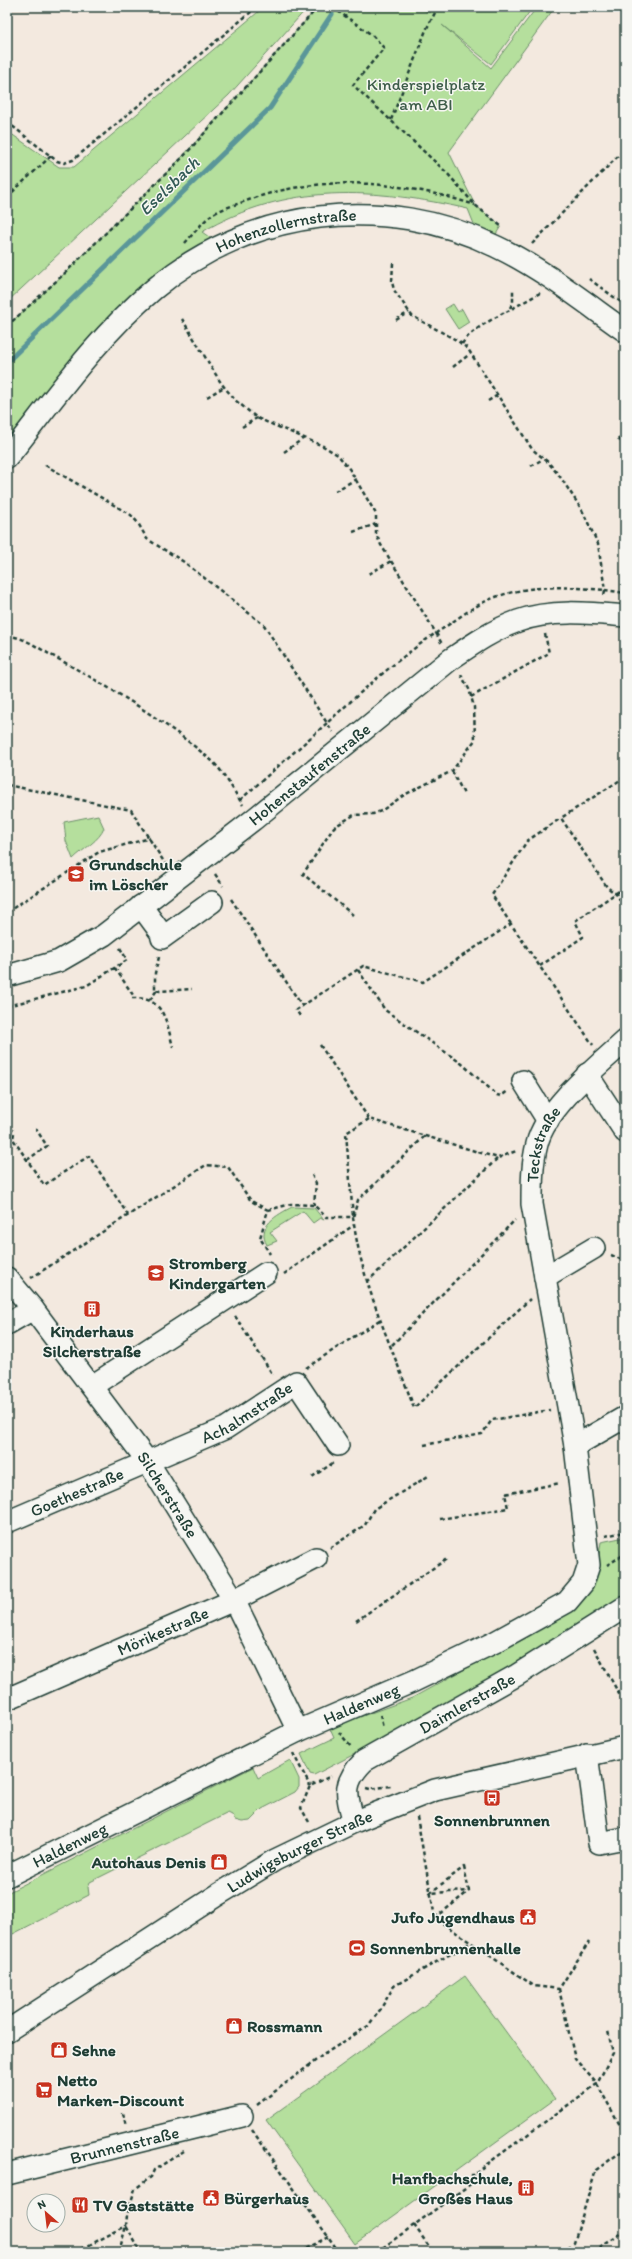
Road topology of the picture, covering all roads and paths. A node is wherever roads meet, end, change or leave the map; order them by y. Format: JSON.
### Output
{"nodes":[{"id":1,"x":257,"y":7,"type":"edge"},
{"id":2,"x":318,"y":7,"type":"edge"},
{"id":3,"x":332,"y":7,"type":"edge"},
{"id":4,"x":438,"y":7,"type":"edge"},
{"id":5,"x":391,"y":120,"type":"junction"},
{"id":6,"x":7,"y":122,"type":"edge"},
{"id":7,"x":625,"y":149,"type":"edge"},
{"id":8,"x":51,"y":156,"type":"junction"},
{"id":9,"x":7,"y":197,"type":"edge"},
{"id":10,"x":490,"y":244,"type":"junction"},
{"id":11,"x":532,"y":244,"type":"dead end"},
{"id":12,"x":393,"y":263,"type":"dead end"},
{"id":13,"x":586,"y":277,"type":"dead end"},
{"id":14,"x":554,"y":280,"type":"junction"},
{"id":15,"x":513,"y":290,"type":"dead end"},
{"id":16,"x":625,"y":305,"type":"edge"},
{"id":17,"x":409,"y":312,"type":"junction"},
{"id":18,"x":506,"y":312,"type":"junction"},
{"id":19,"x":182,"y":319,"type":"dead end"},
{"id":20,"x":396,"y":320,"type":"dead end"},
{"id":21,"x":7,"y":326,"type":"edge"},
{"id":22,"x":625,"y":332,"type":"edge"},
{"id":23,"x":462,"y":344,"type":"junction"},
{"id":24,"x":471,"y":353,"type":"junction"},
{"id":25,"x":453,"y":368,"type":"dead end"},
{"id":26,"x":224,"y":387,"type":"junction"},
{"id":27,"x":498,"y":395,"type":"junction"},
{"id":28,"x":207,"y":397,"type":"dead end"},
{"id":29,"x":488,"y":401,"type":"dead end"},
{"id":30,"x":257,"y":418,"type":"junction"},
{"id":31,"x":242,"y":427,"type":"dead end"},
{"id":32,"x":304,"y":438,"type":"junction"},
{"id":33,"x":618,"y":438,"type":"dead end"},
{"id":34,"x":625,"y":448,"type":"edge"},
{"id":35,"x":284,"y":452,"type":"dead end"},
{"id":36,"x":7,"y":458,"type":"edge"},
{"id":37,"x":543,"y":458,"type":"junction"},
{"id":38,"x":45,"y":465,"type":"dead end"},
{"id":39,"x":531,"y":466,"type":"dead end"},
{"id":40,"x":356,"y":479,"type":"junction"},
{"id":41,"x":335,"y":491,"type":"dead end"},
{"id":42,"x":376,"y":524,"type":"junction"},
{"id":43,"x":353,"y":532,"type":"dead end"},
{"id":44,"x":391,"y":561,"type":"junction"},
{"id":45,"x":369,"y":574,"type":"dead end"},
{"id":46,"x":625,"y":593,"type":"edge"},
{"id":47,"x":541,"y":616,"type":"junction"},
{"id":48,"x":625,"y":616,"type":"edge"},
{"id":49,"x":436,"y":633,"type":"junction"},
{"id":50,"x":7,"y":636,"type":"edge"},
{"id":51,"x":451,"y":659,"type":"junction"},
{"id":52,"x":471,"y":697,"type":"junction"},
{"id":53,"x":327,"y":723,"type":"junction"},
{"id":54,"x":343,"y":746,"type":"junction"},
{"id":55,"x":452,"y":771,"type":"junction"},
{"id":56,"x":625,"y":777,"type":"edge"},
{"id":57,"x":7,"y":785,"type":"edge"},
{"id":58,"x":464,"y":794,"type":"dead end"},
{"id":59,"x":240,"y":800,"type":"junction"},
{"id":60,"x":561,"y":818,"type":"junction"},
{"id":61,"x":253,"y":820,"type":"junction"},
{"id":62,"x":150,"y":838,"type":"junction"},
{"id":63,"x":204,"y":857,"type":"junction"},
{"id":64,"x":175,"y":878,"type":"junction"},
{"id":65,"x":625,"y":887,"type":"edge"},
{"id":66,"x":616,"y":894,"type":"junction"},
{"id":67,"x":222,"y":896,"type":"junction"},
{"id":68,"x":141,"y":906,"type":"junction"},
{"id":69,"x":625,"y":907,"type":"edge"},
{"id":70,"x":7,"y":912,"type":"edge"},
{"id":71,"x":353,"y":914,"type":"dead end"},
{"id":72,"x":511,"y":924,"type":"junction"},
{"id":73,"x":162,"y":938,"type":"junction"},
{"id":74,"x":540,"y":966,"type":"junction"},
{"id":75,"x":115,"y":968,"type":"dead end"},
{"id":76,"x":358,"y":970,"type":"junction"},
{"id":77,"x":7,"y":976,"type":"edge"},
{"id":78,"x":192,"y":989,"type":"dead end"},
{"id":79,"x":157,"y":990,"type":"junction"},
{"id":80,"x":132,"y":998,"type":"dead end"},
{"id":81,"x":135,"y":998,"type":"junction"},
{"id":82,"x":150,"y":1000,"type":"junction"},
{"id":83,"x":303,"y":1006,"type":"junction"},
{"id":84,"x":300,"y":1016,"type":"dead end"},
{"id":85,"x":625,"y":1041,"type":"edge"},
{"id":86,"x":320,"y":1045,"type":"dead end"},
{"id":87,"x":173,"y":1047,"type":"dead end"},
{"id":88,"x":604,"y":1061,"type":"junction"},
{"id":89,"x":587,"y":1074,"type":"junction"},
{"id":90,"x":523,"y":1081,"type":"joint"},
{"id":91,"x":369,"y":1119,"type":"junction"},
{"id":92,"x":7,"y":1121,"type":"edge"},
{"id":93,"x":548,"y":1121,"type":"junction"},
{"id":94,"x":36,"y":1129,"type":"dead end"},
{"id":95,"x":625,"y":1132,"type":"edge"},
{"id":96,"x":426,"y":1135,"type":"junction"},
{"id":97,"x":537,"y":1142,"type":"junction"},
{"id":98,"x":498,"y":1158,"type":"junction"},
{"id":99,"x":27,"y":1160,"type":"junction"},
{"id":100,"x":312,"y":1175,"type":"dead end"},
{"id":101,"x":532,"y":1204,"type":"junction"},
{"id":102,"x":314,"y":1205,"type":"junction"},
{"id":103,"x":268,"y":1210,"type":"junction"},
{"id":104,"x":128,"y":1215,"type":"junction"},
{"id":105,"x":353,"y":1217,"type":"junction"},
{"id":106,"x":354,"y":1225,"type":"junction"},
{"id":107,"x":594,"y":1248,"type":"dead end"},
{"id":108,"x":269,"y":1265,"type":"junction"},
{"id":109,"x":546,"y":1281,"type":"junction"},
{"id":110,"x":367,"y":1282,"type":"junction"},
{"id":111,"x":12,"y":1283,"type":"edge"},
{"id":112,"x":224,"y":1300,"type":"junction"},
{"id":113,"x":33,"y":1309,"type":"junction"},
{"id":114,"x":381,"y":1319,"type":"junction"},
{"id":115,"x":7,"y":1324,"type":"edge"},
{"id":116,"x":392,"y":1345,"type":"junction"},
{"id":117,"x":92,"y":1386,"type":"junction"},
{"id":118,"x":290,"y":1386,"type":"junction"},
{"id":119,"x":568,"y":1407,"type":"junction"},
{"id":120,"x":625,"y":1417,"type":"edge"},
{"id":121,"x":338,"y":1445,"type":"dead end"},
{"id":122,"x":424,"y":1445,"type":"dead end"},
{"id":123,"x":575,"y":1446,"type":"junction"},
{"id":124,"x":148,"y":1462,"type":"junction"},
{"id":125,"x":430,"y":1474,"type":"dead end"},
{"id":126,"x":579,"y":1480,"type":"junction"},
{"id":127,"x":440,"y":1519,"type":"dead end"},
{"id":128,"x":7,"y":1522,"type":"edge"},
{"id":129,"x":316,"y":1558,"type":"joint"},
{"id":130,"x":448,"y":1558,"type":"dead end"},
{"id":131,"x":234,"y":1600,"type":"junction"},
{"id":132,"x":625,"y":1607,"type":"edge"},
{"id":133,"x":356,"y":1621,"type":"dead end"},
{"id":134,"x":585,"y":1632,"type":"junction"},
{"id":135,"x":376,"y":1697,"type":"junction"},
{"id":136,"x":7,"y":1700,"type":"edge"},
{"id":137,"x":625,"y":1705,"type":"edge"},
{"id":138,"x":328,"y":1718,"type":"junction"},
{"id":139,"x":298,"y":1731,"type":"junction"},
{"id":140,"x":391,"y":1746,"type":"junction"},
{"id":141,"x":625,"y":1747,"type":"edge"},
{"id":142,"x":293,"y":1753,"type":"dead end"},
{"id":143,"x":587,"y":1754,"type":"junction"},
{"id":144,"x":360,"y":1772,"type":"junction"},
{"id":145,"x":310,"y":1786,"type":"junction"},
{"id":146,"x":414,"y":1798,"type":"junction"},
{"id":147,"x":354,"y":1822,"type":"junction"},
{"id":148,"x":318,"y":1838,"type":"junction"},
{"id":149,"x":625,"y":1838,"type":"edge"},
{"id":150,"x":7,"y":1876,"type":"edge"},
{"id":151,"x":469,"y":1891,"type":"junction"},
{"id":152,"x":430,"y":1893,"type":"junction"},
{"id":153,"x":435,"y":1918,"type":"junction"},
{"id":154,"x":589,"y":1942,"type":"dead end"},
{"id":155,"x":470,"y":1943,"type":"junction"},
{"id":156,"x":559,"y":1989,"type":"junction"},
{"id":157,"x":7,"y":2031,"type":"edge"},
{"id":158,"x":608,"y":2031,"type":"dead end"},
{"id":159,"x":597,"y":2084,"type":"junction"},
{"id":160,"x":242,"y":2116,"type":"junction"},
{"id":161,"x":625,"y":2134,"type":"edge"},
{"id":162,"x":191,"y":2146,"type":"dead end"},
{"id":163,"x":625,"y":2149,"type":"edge"},
{"id":164,"x":7,"y":2174,"type":"edge"},
{"id":165,"x":414,"y":2225,"type":"junction"},
{"id":166,"x":126,"y":2226,"type":"junction"},
{"id":167,"x":625,"y":2232,"type":"edge"},
{"id":168,"x":328,"y":2237,"type":"junction"},
{"id":169,"x":76,"y":2252,"type":"edge"},
{"id":170,"x":119,"y":2252,"type":"edge"},
{"id":171,"x":141,"y":2252,"type":"edge"},
{"id":172,"x":300,"y":2252,"type":"edge"},
{"id":173,"x":339,"y":2252,"type":"edge"},
{"id":174,"x":377,"y":2252,"type":"edge"},
{"id":175,"x":433,"y":2252,"type":"edge"},
{"id":176,"x":562,"y":2252,"type":"edge"},
{"id":177,"x":594,"y":2252,"type":"edge"}],
"edges":[{"from":1,"to":8,"type":"path"},
{"from":2,"to":21,"type":"path"},
{"from":3,"to":5,"type":"path"},
{"from":4,"to":5,"type":"path"},
{"from":5,"to":10,"type":"path"},
{"from":6,"to":8,"type":"path"},
{"from":7,"to":11,"type":"path"},
{"from":8,"to":9,"type":"path"},
{"from":10,"to":14,"type":"street","name":"Hohenzollernstraße"},
{"from":10,"to":36,"type":"street","name":"Hohenzollernstraße"},
{"from":12,"to":17,"type":"path"},
{"from":13,"to":16,"type":"path"},
{"from":14,"to":18,"type":"path"},
{"from":14,"to":22,"type":"street","name":"Hohenzollernstraße"},
{"from":15,"to":18,"type":"path"},
{"from":17,"to":20,"type":"path"},
{"from":17,"to":23,"type":"path"},
{"from":18,"to":23,"type":"path"},
{"from":19,"to":26,"type":"path"},
{"from":23,"to":24,"type":"path"},
{"from":24,"to":25,"type":"path"},
{"from":24,"to":27,"type":"path"},
{"from":26,"to":28,"type":"path"},
{"from":26,"to":30,"type":"path"},
{"from":27,"to":29,"type":"path"},
{"from":27,"to":37,"type":"path"},
{"from":30,"to":31,"type":"path"},
{"from":30,"to":32,"type":"path"},
{"from":32,"to":35,"type":"path"},
{"from":32,"to":40,"type":"path"},
{"from":33,"to":34,"type":"path"},
{"from":37,"to":39,"type":"path"},
{"from":37,"to":46,"type":"path"},
{"from":38,"to":53,"type":"path"},
{"from":40,"to":41,"type":"path"},
{"from":40,"to":42,"type":"path"},
{"from":42,"to":43,"type":"path"},
{"from":42,"to":44,"type":"path"},
{"from":44,"to":45,"type":"path"},
{"from":44,"to":49,"type":"path"},
{"from":47,"to":48,"type":"street","name":"Hohenstaufenstraße"},
{"from":47,"to":51,"type":"street","name":"Hohenstaufenstraße"},
{"from":47,"to":52,"type":"path"},
{"from":49,"to":51,"type":"path"},
{"from":49,"to":53,"type":"path"},
{"from":50,"to":59,"type":"path"},
{"from":51,"to":52,"type":"path"},
{"from":51,"to":54,"type":"street","name":"Hohenstaufenstraße"},
{"from":52,"to":55,"type":"path"},
{"from":53,"to":54,"type":"path"},
{"from":53,"to":59,"type":"path"},
{"from":54,"to":61,"type":"street","name":"Hohenstaufenstraße"},
{"from":55,"to":58,"type":"path"},
{"from":55,"to":71,"type":"path"},
{"from":56,"to":60,"type":"path"},
{"from":57,"to":62,"type":"path"},
{"from":59,"to":61,"type":"path"},
{"from":60,"to":66,"type":"path"},
{"from":60,"to":72,"type":"path"},
{"from":61,"to":63,"type":"street","name":"Hohenstaufenstraße"},
{"from":62,"to":64,"type":"path"},
{"from":62,"to":70,"type":"path"},
{"from":63,"to":64,"type":"street","name":"Hohenstaufenstraße"},
{"from":63,"to":67,"type":"path"},
{"from":64,"to":68,"type":"street","name":"Hohenstaufenstraße"},
{"from":65,"to":66,"type":"path"},
{"from":66,"to":69,"type":"path"},
{"from":66,"to":74,"type":"path"},
{"from":67,"to":73,"type":"street"},
{"from":67,"to":83,"type":"path"},
{"from":68,"to":73,"type":"street"},
{"from":68,"to":77,"type":"street","name":"Hohenstaufenstraße"},
{"from":72,"to":74,"type":"path"},
{"from":72,"to":76,"type":"path"},
{"from":73,"to":79,"type":"path"},
{"from":74,"to":88,"type":"path"},
{"from":75,"to":81,"type":"path"},
{"from":76,"to":83,"type":"path"},
{"from":76,"to":90,"type":"path"},
{"from":78,"to":79,"type":"path"},
{"from":79,"to":82,"type":"path"},
{"from":80,"to":81,"type":"path"},
{"from":81,"to":82,"type":"path"},
{"from":82,"to":87,"type":"path"},
{"from":83,"to":84,"type":"path"},
{"from":85,"to":88,"type":"street","name":"Teckstraße"},
{"from":86,"to":91,"type":"path"},
{"from":88,"to":89,"type":"street","name":"Teckstraße"},
{"from":89,"to":93,"type":"street","name":"Teckstraße"},
{"from":89,"to":95,"type":"street"},
{"from":90,"to":93,"type":"street"},
{"from":91,"to":96,"type":"path"},
{"from":91,"to":105,"type":"path"},
{"from":92,"to":99,"type":"path"},
{"from":93,"to":97,"type":"street","name":"Teckstraße"},
{"from":94,"to":99,"type":"path"},
{"from":96,"to":98,"type":"path"},
{"from":96,"to":105,"type":"path"},
{"from":97,"to":98,"type":"path"},
{"from":97,"to":101,"type":"street","name":"Teckstraße"},
{"from":98,"to":110,"type":"path"},
{"from":99,"to":104,"type":"path"},
{"from":100,"to":102,"type":"path"},
{"from":101,"to":109,"type":"street","name":"Teckstraße"},
{"from":101,"to":116,"type":"path"},
{"from":102,"to":103,"type":"path"},
{"from":102,"to":105,"type":"path"},
{"from":103,"to":104,"type":"path"},
{"from":103,"to":108,"type":"path"},
{"from":104,"to":111,"type":"path"},
{"from":105,"to":106,"type":"path"},
{"from":106,"to":108,"type":"path"},
{"from":106,"to":110,"type":"path"},
{"from":107,"to":109,"type":"street"},
{"from":108,"to":112,"type":"street"},
{"from":109,"to":116,"type":"path"},
{"from":109,"to":119,"type":"street","name":"Teckstraße"},
{"from":110,"to":114,"type":"path"},
{"from":111,"to":113,"type":"street","name":"Silcherstraße"},
{"from":112,"to":117,"type":"street"},
{"from":112,"to":118,"type":"path"},
{"from":113,"to":115,"type":"street"},
{"from":113,"to":117,"type":"street","name":"Silcherstraße"},
{"from":114,"to":116,"type":"path"},
{"from":114,"to":118,"type":"path"},
{"from":117,"to":124,"type":"street","name":"Silcherstraße"},
{"from":118,"to":121,"type":"street","name":"Achalmstraße"},
{"from":118,"to":124,"type":"street","name":"Achalmstraße"},
{"from":119,"to":122,"type":"path"},
{"from":119,"to":123,"type":"street","name":"Teckstraße"},
{"from":120,"to":123,"type":"street"},
{"from":123,"to":126,"type":"street","name":"Haldenweg"},
{"from":124,"to":128,"type":"street","name":"Goethestraße"},
{"from":124,"to":131,"type":"street","name":"Silcherstraße"},
{"from":125,"to":129,"type":"path"},
{"from":126,"to":127,"type":"path"},
{"from":126,"to":135,"type":"street","name":"Haldenweg"},
{"from":129,"to":131,"type":"street","name":"Mörikestraße"},
{"from":130,"to":133,"type":"path"},
{"from":131,"to":136,"type":"street","name":"Mörikestraße"},
{"from":131,"to":139,"type":"street","name":"Silcherstraße"},
{"from":132,"to":134,"type":"street","name":"Daimlerstraße"},
{"from":134,"to":137,"type":"path"},
{"from":134,"to":140,"type":"street","name":"Daimlerstraße"},
{"from":135,"to":138,"type":"street","name":"Haldenweg"},
{"from":135,"to":140,"type":"path"},
{"from":138,"to":139,"type":"street","name":"Haldenweg"},
{"from":138,"to":144,"type":"path"},
{"from":139,"to":150,"type":"street","name":"Haldenweg"},
{"from":140,"to":144,"type":"street","name":"Daimlerstraße"},
{"from":141,"to":143,"type":"street","name":"Ludwigsburger Straße"},
{"from":142,"to":145,"type":"path"},
{"from":143,"to":146,"type":"street","name":"Ludwigsburger Straße"},
{"from":143,"to":149,"type":"street"},
{"from":144,"to":145,"type":"path"},
{"from":144,"to":146,"type":"path"},
{"from":144,"to":147,"type":"street"},
{"from":145,"to":148,"type":"path"},
{"from":146,"to":147,"type":"street","name":"Ludwigsburger Straße"},
{"from":146,"to":152,"type":"path"},
{"from":147,"to":148,"type":"street","name":"Ludwigsburger Straße"},
{"from":148,"to":157,"type":"street","name":"Ludwigsburger Straße"},
{"from":151,"to":152,"type":"path"},
{"from":151,"to":152,"type":"path"},
{"from":151,"to":153,"type":"path"},
{"from":152,"to":153,"type":"path"},
{"from":153,"to":155,"type":"path"},
{"from":154,"to":156,"type":"path"},
{"from":155,"to":156,"type":"path"},
{"from":155,"to":160,"type":"path"},
{"from":156,"to":159,"type":"path"},
{"from":158,"to":159,"type":"path"},
{"from":159,"to":161,"type":"path"},
{"from":159,"to":165,"type":"path"},
{"from":160,"to":164,"type":"street","name":"Brunnenstraße"},
{"from":160,"to":168,"type":"path"},
{"from":162,"to":166,"type":"path"},
{"from":163,"to":176,"type":"path"},
{"from":165,"to":174,"type":"path"},
{"from":165,"to":175,"type":"path"},
{"from":166,"to":169,"type":"path"},
{"from":166,"to":170,"type":"path"},
{"from":166,"to":171,"type":"path"},
{"from":167,"to":177,"type":"path"},
{"from":168,"to":172,"type":"path"},
{"from":168,"to":173,"type":"path"}]}
